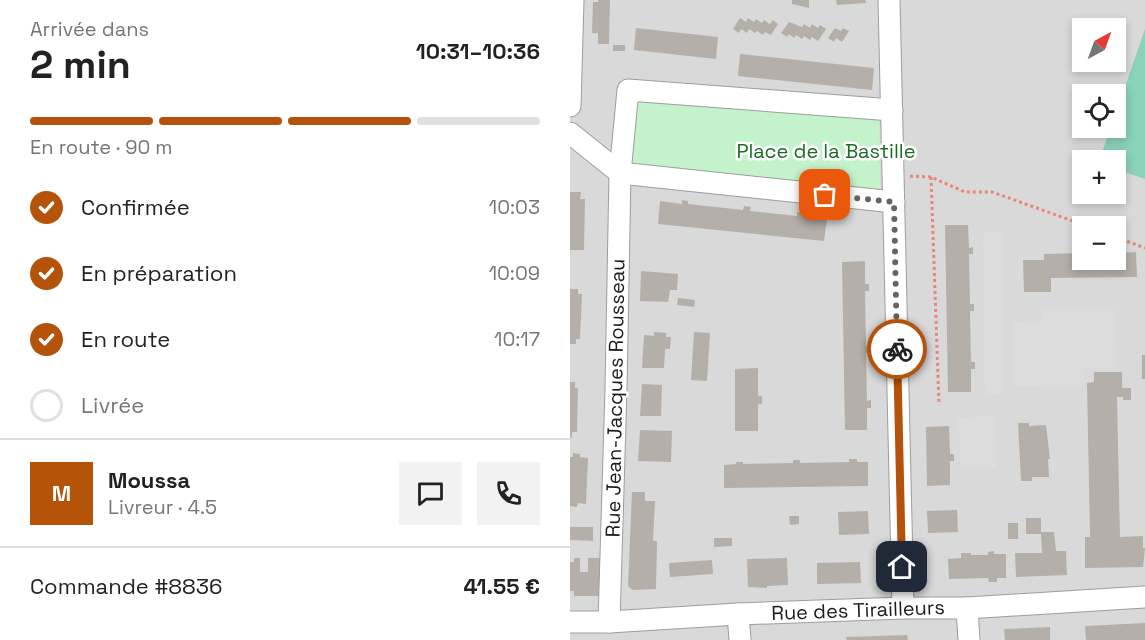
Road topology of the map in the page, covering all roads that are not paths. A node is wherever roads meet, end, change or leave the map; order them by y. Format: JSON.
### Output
{"nodes":[{"id":1,"x":573,"y":0,"type":"edge"},
{"id":2,"x":889,"y":0,"type":"edge"},
{"id":3,"x":570,"y":106,"type":"edge"},
{"id":4,"x":892,"y":110,"type":"junction"},
{"id":5,"x":570,"y":133,"type":"edge"},
{"id":6,"x":620,"y":173,"type":"junction"},
{"id":7,"x":894,"y":202,"type":"junction"},
{"id":8,"x":1145,"y":597,"type":"edge"},
{"id":9,"x":903,"y":608,"type":"junction"},
{"id":10,"x":967,"y":608,"type":"junction"},
{"id":11,"x":738,"y":614,"type":"junction"},
{"id":12,"x":570,"y":622,"type":"edge"},
{"id":13,"x":609,"y":622,"type":"junction"},
{"id":14,"x":740,"y":640,"type":"edge"},
{"id":15,"x":969,"y":640,"type":"edge"}],
"edges":[{"from":1,"to":3,"type":"street"},
{"from":2,"to":4,"type":"street"},
{"from":4,"to":6,"type":"street"},
{"from":4,"to":7,"type":"street"},
{"from":5,"to":6,"type":"street"},
{"from":6,"to":7,"type":"street"},
{"from":6,"to":13,"type":"street","name":"Rue Jean-Jacques Rousseau"},
{"from":7,"to":9,"type":"street"},
{"from":8,"to":10,"type":"street","name":"Rue des Tirailleurs"},
{"from":9,"to":10,"type":"street","name":"Rue des Tirailleurs"},
{"from":9,"to":11,"type":"street","name":"Rue des Tirailleurs"},
{"from":10,"to":15,"type":"street"},
{"from":11,"to":13,"type":"street","name":"Rue des Tirailleurs"},
{"from":11,"to":14,"type":"street"},
{"from":12,"to":13,"type":"street","name":"Rue des Tirailleurs"}]}
